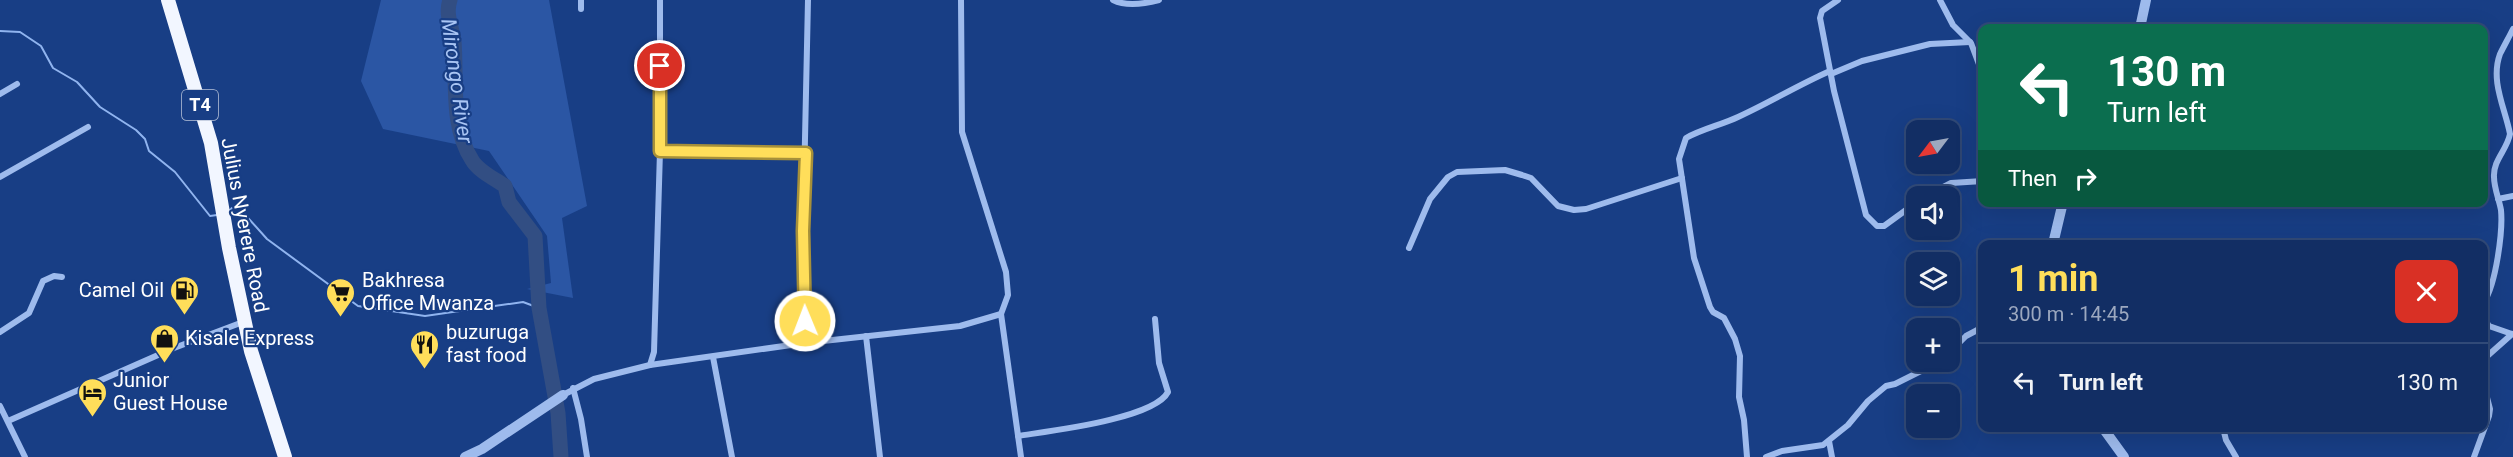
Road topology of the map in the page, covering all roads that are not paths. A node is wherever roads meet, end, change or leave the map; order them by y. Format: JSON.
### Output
{"nodes":[{"id":1,"x":168,"y":0,"type":"edge"},
{"id":2,"x":581,"y":0,"type":"edge"},
{"id":3,"x":660,"y":0,"type":"edge"},
{"id":4,"x":808,"y":0,"type":"edge"},
{"id":5,"x":961,"y":0,"type":"edge"},
{"id":6,"x":1113,"y":0,"type":"edge"},
{"id":7,"x":1158,"y":0,"type":"edge"},
{"id":8,"x":1835,"y":0,"type":"edge"},
{"id":9,"x":1940,"y":0,"type":"edge"},
{"id":10,"x":2146,"y":0,"type":"edge"},
{"id":11,"x":580,"y":9,"type":"dead end"},
{"id":12,"x":2141,"y":24,"type":"edge"},
{"id":13,"x":2513,"y":28,"type":"edge"},
{"id":14,"x":1970,"y":42,"type":"junction"},
{"id":15,"x":1978,"y":62,"type":"edge"},
{"id":16,"x":1830,"y":73,"type":"junction"},
{"id":17,"x":17,"y":84,"type":"dead end"},
{"id":18,"x":0,"y":94,"type":"edge"},
{"id":19,"x":88,"y":127,"type":"dead end"},
{"id":20,"x":660,"y":151,"type":"junction"},
{"id":21,"x":806,"y":153,"type":"junction"},
{"id":22,"x":0,"y":177,"type":"edge"},
{"id":23,"x":1682,"y":178,"type":"junction"},
{"id":24,"x":1978,"y":181,"type":"edge"},
{"id":25,"x":1945,"y":186,"type":"edge"},
{"id":26,"x":2513,"y":196,"type":"edge"},
{"id":27,"x":2499,"y":199,"type":"junction"},
{"id":28,"x":2063,"y":207,"type":"edge"},
{"id":29,"x":1906,"y":210,"type":"edge"},
{"id":30,"x":2054,"y":240,"type":"edge"},
{"id":31,"x":1409,"y":248,"type":"dead end"},
{"id":32,"x":63,"y":277,"type":"dead end"},
{"id":33,"x":2488,"y":294,"type":"edge"},
{"id":34,"x":1001,"y":314,"type":"junction"},
{"id":35,"x":1155,"y":319,"type":"dead end"},
{"id":36,"x":243,"y":322,"type":"junction"},
{"id":37,"x":2488,"y":325,"type":"edge"},
{"id":38,"x":1978,"y":330,"type":"edge"},
{"id":39,"x":0,"y":332,"type":"edge"},
{"id":40,"x":2513,"y":334,"type":"edge"},
{"id":41,"x":866,"y":336,"type":"junction"},
{"id":42,"x":1960,"y":342,"type":"edge"},
{"id":43,"x":805,"y":343,"type":"junction"},
{"id":44,"x":2488,"y":356,"type":"edge"},
{"id":45,"x":713,"y":357,"type":"junction"},
{"id":46,"x":650,"y":365,"type":"junction"},
{"id":47,"x":1919,"y":372,"type":"edge"},
{"id":48,"x":573,"y":388,"type":"junction"},
{"id":49,"x":563,"y":395,"type":"joint"},
{"id":50,"x":2488,"y":401,"type":"edge"},
{"id":51,"x":0,"y":406,"type":"edge"},
{"id":52,"x":2488,"y":419,"type":"edge"},
{"id":53,"x":8,"y":421,"type":"junction"},
{"id":54,"x":2106,"y":432,"type":"edge"},
{"id":55,"x":2224,"y":432,"type":"edge"},
{"id":56,"x":2483,"y":432,"type":"edge"},
{"id":57,"x":1018,"y":436,"type":"junction"},
{"id":58,"x":1829,"y":441,"type":"junction"},
{"id":59,"x":25,"y":457,"type":"edge"},
{"id":60,"x":285,"y":457,"type":"edge"},
{"id":61,"x":465,"y":457,"type":"edge"},
{"id":62,"x":586,"y":457,"type":"edge"},
{"id":63,"x":732,"y":457,"type":"edge"},
{"id":64,"x":880,"y":457,"type":"edge"},
{"id":65,"x":1021,"y":457,"type":"edge"},
{"id":66,"x":1747,"y":457,"type":"edge"},
{"id":67,"x":1766,"y":457,"type":"edge"},
{"id":68,"x":1832,"y":457,"type":"edge"},
{"id":69,"x":2124,"y":457,"type":"edge"},
{"id":70,"x":2236,"y":457,"type":"edge"},
{"id":71,"x":2474,"y":457,"type":"edge"}],
"edges":[{"from":1,"to":36,"type":"highway","name":"Julius Nyerere Road","number":"T4"},
{"from":2,"to":11,"type":"street"},
{"from":3,"to":20,"type":"street"},
{"from":4,"to":21,"type":"street"},
{"from":5,"to":34,"type":"street"},
{"from":6,"to":7,"type":"street"},
{"from":8,"to":16,"type":"street"},
{"from":9,"to":14,"type":"street"},
{"from":10,"to":12,"type":"street"},
{"from":13,"to":27,"type":"street"},
{"from":14,"to":15,"type":"street"},
{"from":14,"to":16,"type":"street"},
{"from":16,"to":23,"type":"street"},
{"from":16,"to":29,"type":"street"},
{"from":17,"to":18,"type":"street"},
{"from":19,"to":22,"type":"street"},
{"from":20,"to":21,"type":"street"},
{"from":20,"to":46,"type":"street"},
{"from":21,"to":43,"type":"street"},
{"from":23,"to":31,"type":"street"},
{"from":23,"to":66,"type":"street"},
{"from":24,"to":25,"type":"street"},
{"from":26,"to":27,"type":"street"},
{"from":27,"to":33,"type":"street"},
{"from":28,"to":30,"type":"street"},
{"from":32,"to":39,"type":"street"},
{"from":34,"to":41,"type":"street"},
{"from":34,"to":57,"type":"street"},
{"from":35,"to":57,"type":"street"},
{"from":36,"to":53,"type":"street"},
{"from":36,"to":60,"type":"highway","name":"Julius Nyerere Road","number":"T4"},
{"from":37,"to":40,"type":"street"},
{"from":38,"to":42,"type":"street"},
{"from":40,"to":44,"type":"street"},
{"from":41,"to":43,"type":"street"},
{"from":41,"to":64,"type":"street"},
{"from":43,"to":45,"type":"street"},
{"from":45,"to":46,"type":"street"},
{"from":45,"to":63,"type":"street"},
{"from":46,"to":48,"type":"street"},
{"from":47,"to":58,"type":"street"},
{"from":48,"to":49,"type":"street"},
{"from":48,"to":62,"type":"street"},
{"from":49,"to":61,"type":"street"},
{"from":50,"to":52,"type":"street"},
{"from":51,"to":53,"type":"street"},
{"from":53,"to":59,"type":"street"},
{"from":54,"to":69,"type":"street"},
{"from":55,"to":70,"type":"street"},
{"from":56,"to":71,"type":"street"},
{"from":57,"to":65,"type":"street"},
{"from":58,"to":67,"type":"street"},
{"from":58,"to":68,"type":"street"}]}
